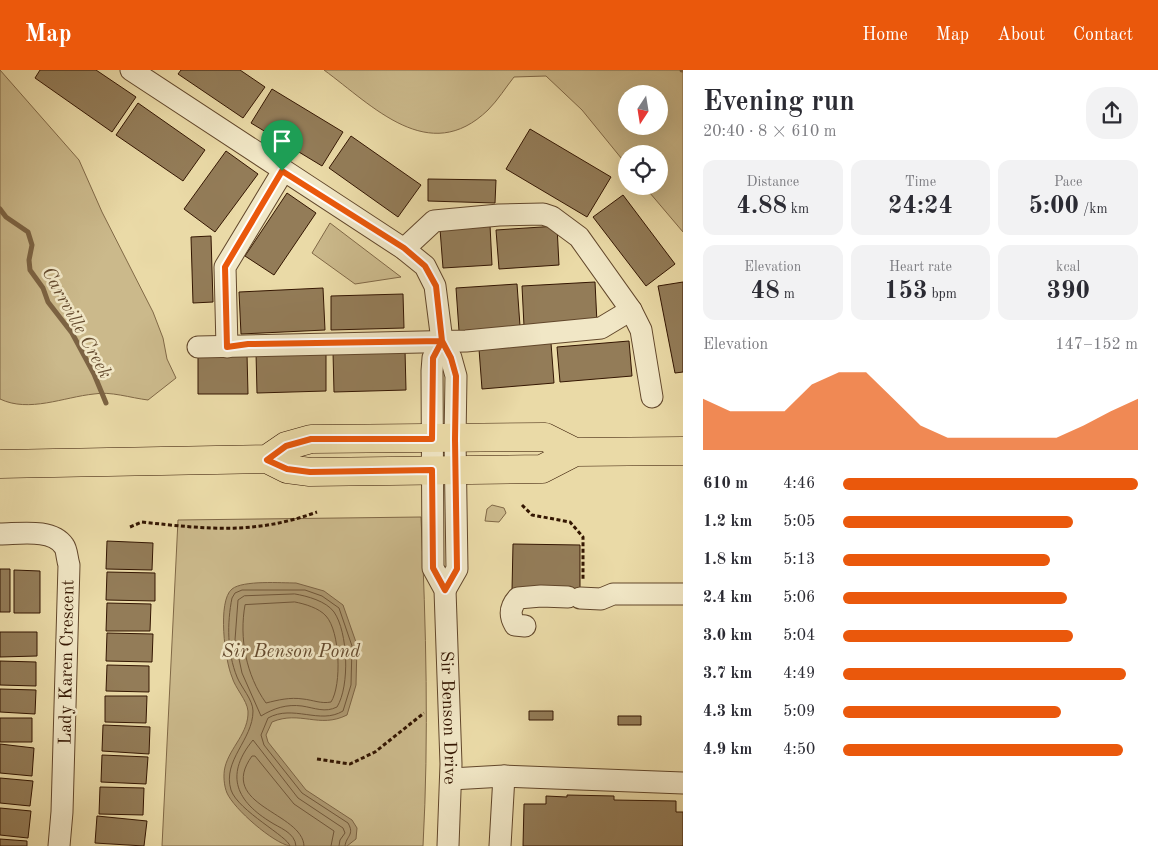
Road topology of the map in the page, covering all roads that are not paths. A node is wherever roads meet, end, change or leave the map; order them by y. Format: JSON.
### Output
{"nodes":[{"id":1,"x":131,"y":70,"type":"edge"},
{"id":2,"x":282,"y":171,"type":"junction"},
{"id":3,"x":404,"y":248,"type":"junction"},
{"id":4,"x":631,"y":310,"type":"junction"},
{"id":5,"x":442,"y":341,"type":"junction"},
{"id":6,"x":198,"y":347,"type":"dead end"},
{"id":7,"x":227,"y":347,"type":"junction"},
{"id":8,"x":652,"y":396,"type":"dead end"},
{"id":9,"x":444,"y":439,"type":"junction"},
{"id":10,"x":683,"y":450,"type":"edge"},
{"id":11,"x":575,"y":452,"type":"junction"},
{"id":12,"x":267,"y":460,"type":"junction"},
{"id":13,"x":0,"y":464,"type":"edge"},
{"id":14,"x":443,"y":469,"type":"junction"},
{"id":15,"x":0,"y":534,"type":"edge"},
{"id":16,"x":683,"y":594,"type":"edge"},
{"id":17,"x":525,"y":626,"type":"dead end"},
{"id":18,"x":504,"y":776,"type":"junction"},
{"id":19,"x":451,"y":779,"type":"junction"},
{"id":20,"x":683,"y":783,"type":"edge"},
{"id":21,"x":59,"y":846,"type":"edge"},
{"id":22,"x":448,"y":846,"type":"edge"},
{"id":23,"x":500,"y":846,"type":"edge"}],
"edges":[{"from":1,"to":2,"type":"street","name":"Sir Benson Drive"},
{"from":2,"to":3,"type":"street","name":"Sir Benson Drive"},
{"from":2,"to":7,"type":"street"},
{"from":3,"to":4,"type":"street"},
{"from":3,"to":5,"type":"street","name":"Sir Benson Drive"},
{"from":4,"to":5,"type":"street"},
{"from":4,"to":8,"type":"street"},
{"from":5,"to":7,"type":"street"},
{"from":5,"to":9,"type":"street","name":"Sir Benson Drive"},
{"from":6,"to":7,"type":"street"},
{"from":9,"to":11,"type":"main road"},
{"from":9,"to":12,"type":"main road"},
{"from":9,"to":14,"type":"street","name":"Sir Benson Drive"},
{"from":10,"to":11,"type":"main road"},
{"from":11,"to":14,"type":"main road"},
{"from":12,"to":13,"type":"main road"},
{"from":12,"to":14,"type":"main road"},
{"from":14,"to":19,"type":"street","name":"Sir Benson Drive"},
{"from":15,"to":21,"type":"street","name":"Lady Karen Crescent"},
{"from":16,"to":17,"type":"street"},
{"from":18,"to":19,"type":"street"},
{"from":18,"to":20,"type":"street"},
{"from":18,"to":23,"type":"street"},
{"from":19,"to":22,"type":"street","name":"Sir Benson Drive"}]}
